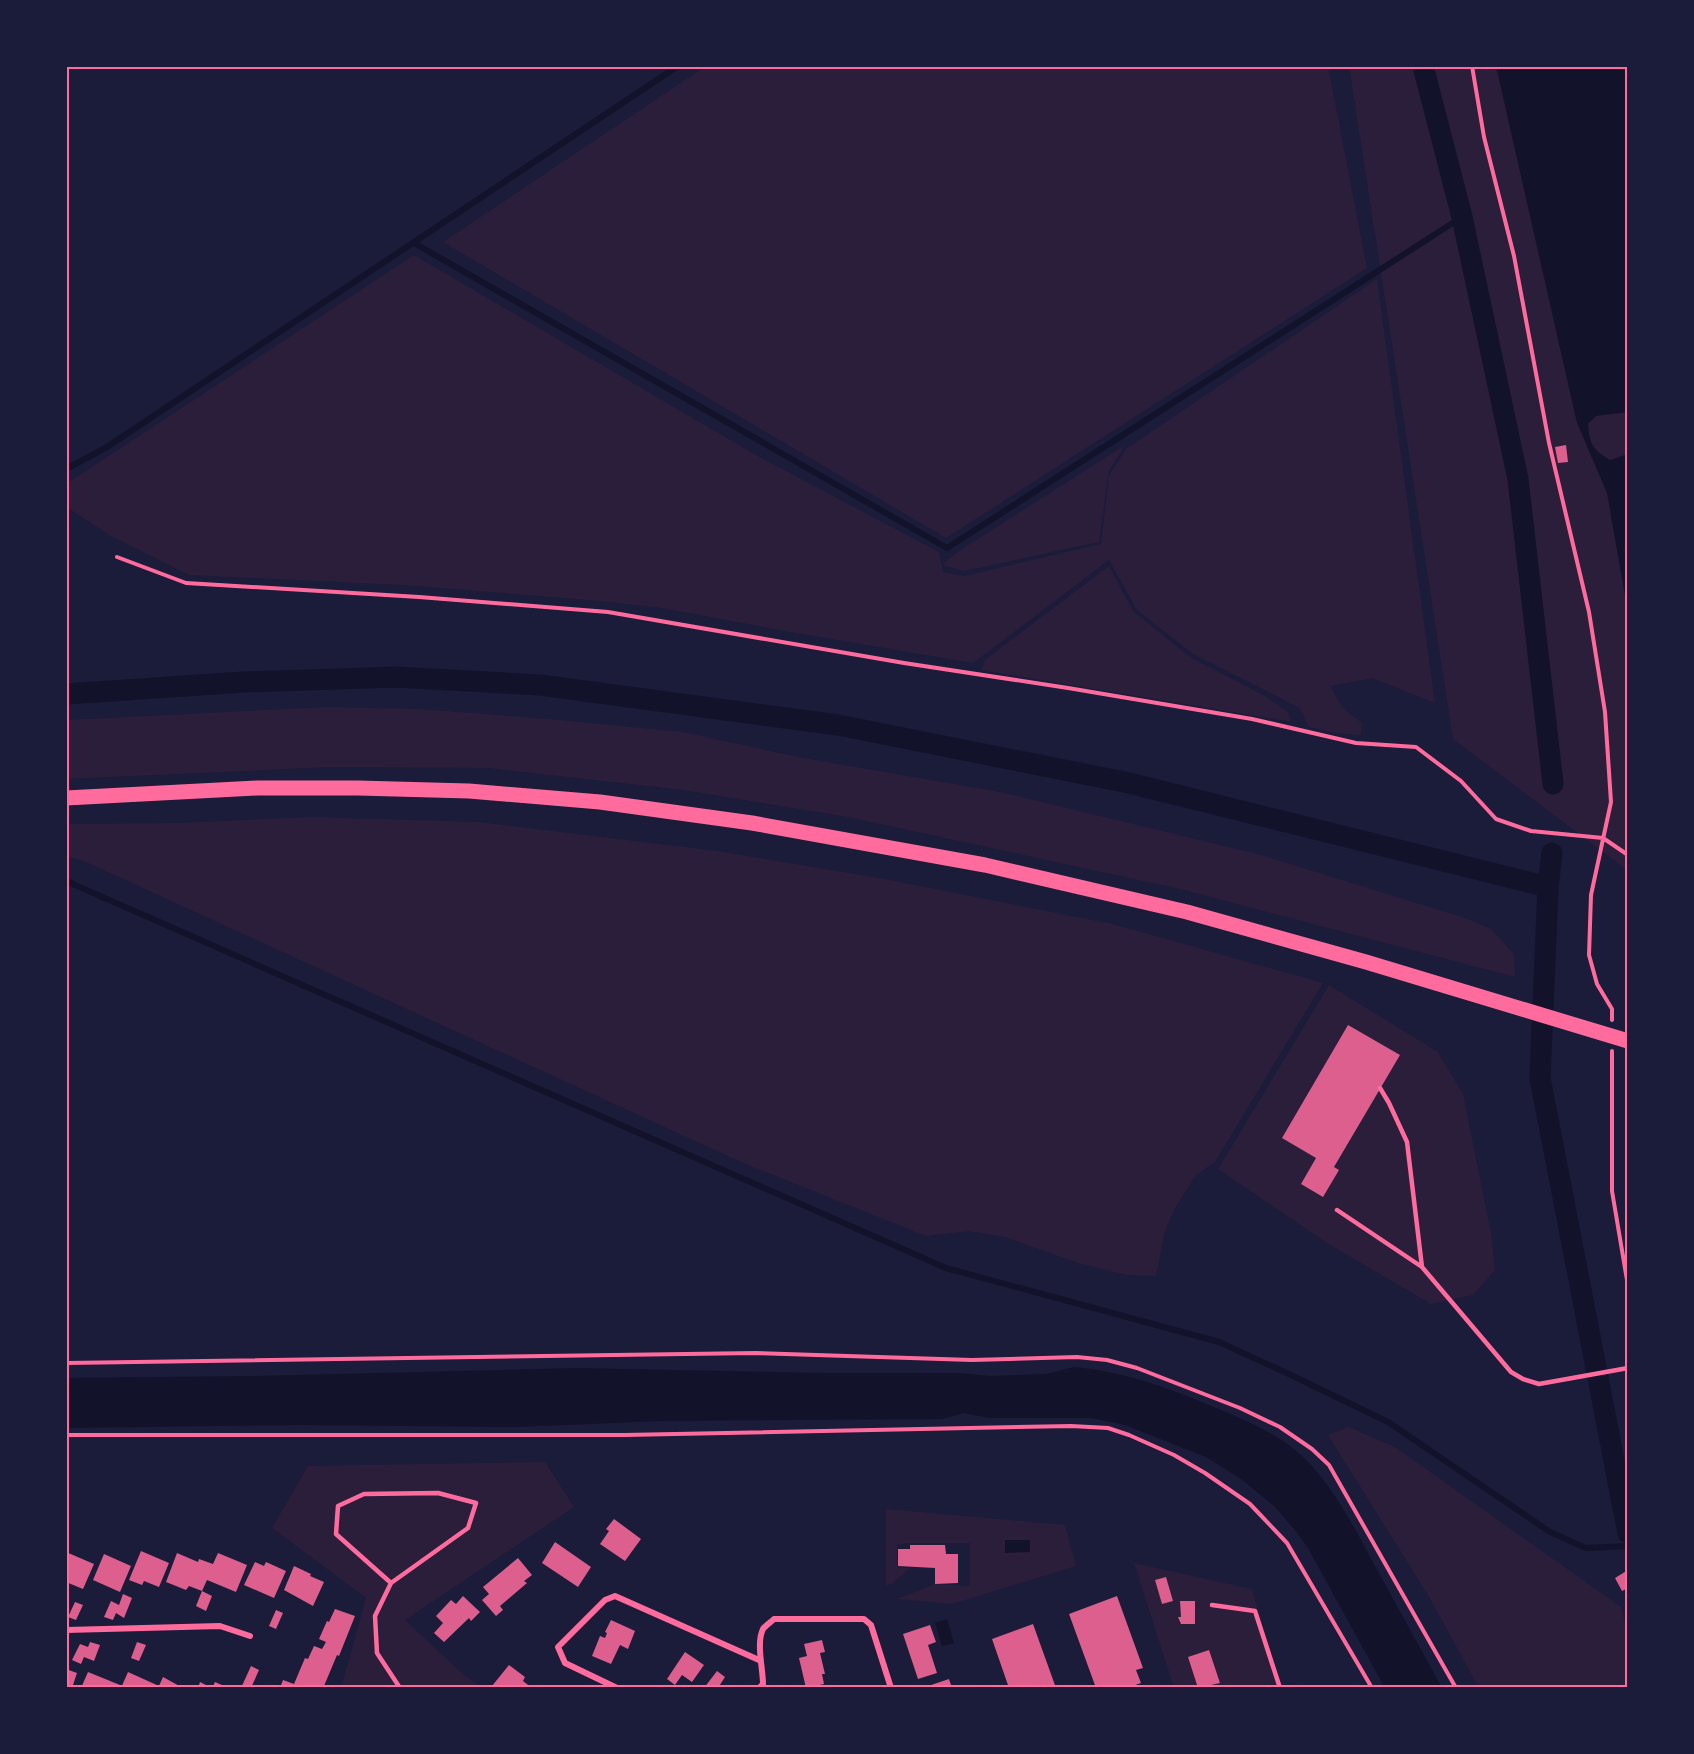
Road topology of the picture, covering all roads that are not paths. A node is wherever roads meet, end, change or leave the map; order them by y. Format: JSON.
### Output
{"nodes":[{"id":1,"x":66,"y":798,"type":"edge"},
{"id":2,"x":1623,"y":1041,"type":"edge"},
{"id":3,"x":1380,"y":1088,"type":"dead end"},
{"id":4,"x":1337,"y":1210,"type":"dead end"},
{"id":5,"x":1422,"y":1267,"type":"junction"},
{"id":6,"x":1627,"y":1368,"type":"edge"},
{"id":7,"x":391,"y":1583,"type":"junction"},
{"id":8,"x":1212,"y":1605,"type":"dead end"},
{"id":9,"x":66,"y":1630,"type":"edge"},
{"id":10,"x":250,"y":1636,"type":"dead end"},
{"id":11,"x":759,"y":1659,"type":"junction"},
{"id":12,"x":400,"y":1688,"type":"edge"},
{"id":13,"x":616,"y":1688,"type":"edge"},
{"id":14,"x":759,"y":1688,"type":"edge"},
{"id":15,"x":891,"y":1688,"type":"edge"},
{"id":16,"x":1280,"y":1688,"type":"edge"}],
"edges":[{"from":1,"to":2,"type":"main road"},
{"from":3,"to":5,"type":"lane"},
{"from":4,"to":5,"type":"lane"},
{"from":5,"to":6,"type":"lane"},
{"from":7,"to":7,"type":"lane"},
{"from":7,"to":12,"type":"lane"},
{"from":8,"to":16,"type":"lane"},
{"from":9,"to":10,"type":"street"},
{"from":11,"to":13,"type":"street"},
{"from":11,"to":14,"type":"street"},
{"from":11,"to":15,"type":"street"}]}
